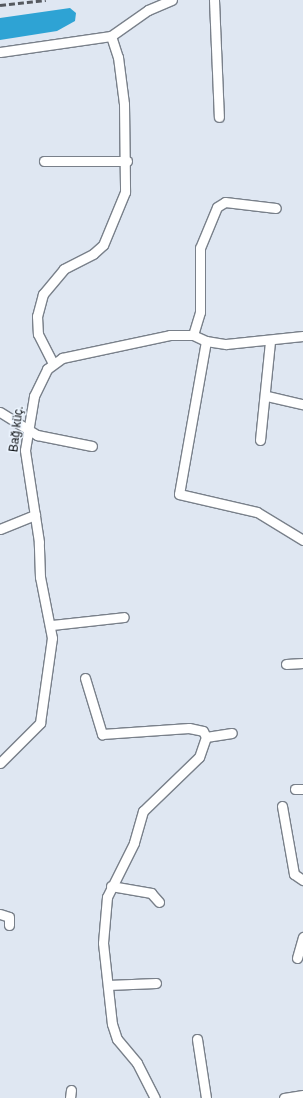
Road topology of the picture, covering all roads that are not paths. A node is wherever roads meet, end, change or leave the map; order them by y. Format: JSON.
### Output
{"nodes":[{"id":1,"x":172,"y":0,"type":"edge"},
{"id":2,"x":214,"y":0,"type":"edge"},
{"id":3,"x":111,"y":36,"type":"junction"},
{"id":4,"x":0,"y":52,"type":"edge"},
{"id":5,"x":219,"y":117,"type":"dead end"},
{"id":6,"x":44,"y":161,"type":"dead end"},
{"id":7,"x":127,"y":161,"type":"junction"},
{"id":8,"x":276,"y":208,"type":"dead end"},
{"id":9,"x":193,"y":335,"type":"junction"},
{"id":10,"x":303,"y":336,"type":"edge"},
{"id":11,"x":206,"y":341,"type":"junction"},
{"id":12,"x":270,"y":342,"type":"junction"},
{"id":13,"x":52,"y":362,"type":"junction"},
{"id":14,"x":267,"y":396,"type":"junction"},
{"id":15,"x":303,"y":404,"type":"edge"},
{"id":16,"x":0,"y":412,"type":"edge"},
{"id":17,"x":27,"y":430,"type":"junction"},
{"id":18,"x":260,"y":440,"type":"dead end"},
{"id":19,"x":92,"y":446,"type":"dead end"},
{"id":20,"x":35,"y":515,"type":"junction"},
{"id":21,"x":0,"y":529,"type":"edge"},
{"id":22,"x":303,"y":540,"type":"edge"},
{"id":23,"x":124,"y":617,"type":"dead end"},
{"id":24,"x":52,"y":625,"type":"junction"},
{"id":25,"x":303,"y":663,"type":"edge"},
{"id":26,"x":286,"y":664,"type":"dead end"},
{"id":27,"x":84,"y":678,"type":"dead end"},
{"id":28,"x":232,"y":733,"type":"dead end"},
{"id":29,"x":206,"y":737,"type":"junction"},
{"id":30,"x":0,"y":763,"type":"edge"},
{"id":31,"x":282,"y":806,"type":"dead end"},
{"id":32,"x":303,"y":880,"type":"edge"},
{"id":33,"x":111,"y":886,"type":"junction"},
{"id":34,"x":159,"y":902,"type":"dead end"},
{"id":35,"x":0,"y":914,"type":"edge"},
{"id":36,"x":9,"y":925,"type":"dead end"},
{"id":37,"x":303,"y":937,"type":"edge"},
{"id":38,"x":297,"y":958,"type":"dead end"},
{"id":39,"x":156,"y":983,"type":"dead end"},
{"id":40,"x":108,"y":985,"type":"junction"},
{"id":41,"x":197,"y":1039,"type":"dead end"},
{"id":42,"x":303,"y":1096,"type":"edge"},
{"id":43,"x":155,"y":1098,"type":"edge"},
{"id":44,"x":206,"y":1098,"type":"edge"},
{"id":45,"x":284,"y":1098,"type":"edge"}],
"edges":[{"from":1,"to":3,"type":"street"},
{"from":2,"to":5,"type":"street"},
{"from":3,"to":4,"type":"street"},
{"from":3,"to":7,"type":"street"},
{"from":6,"to":7,"type":"street"},
{"from":7,"to":13,"type":"street"},
{"from":8,"to":9,"type":"street"},
{"from":9,"to":11,"type":"street"},
{"from":9,"to":13,"type":"street"},
{"from":10,"to":12,"type":"street"},
{"from":11,"to":12,"type":"street"},
{"from":11,"to":22,"type":"street"},
{"from":12,"to":14,"type":"street"},
{"from":13,"to":17,"type":"street","name":"Bağ küç."},
{"from":14,"to":15,"type":"street"},
{"from":14,"to":18,"type":"street"},
{"from":16,"to":17,"type":"street"},
{"from":17,"to":19,"type":"street"},
{"from":17,"to":20,"type":"street","name":"Bağ küç."},
{"from":20,"to":21,"type":"street"},
{"from":20,"to":24,"type":"street","name":"Bağ küç."},
{"from":23,"to":24,"type":"street"},
{"from":24,"to":30,"type":"street","name":"Bağ küç."},
{"from":25,"to":26,"type":"street"},
{"from":27,"to":29,"type":"street"},
{"from":28,"to":29,"type":"street"},
{"from":29,"to":33,"type":"street"},
{"from":31,"to":32,"type":"street"},
{"from":33,"to":34,"type":"street"},
{"from":33,"to":40,"type":"street"},
{"from":35,"to":36,"type":"street"},
{"from":37,"to":38,"type":"street"},
{"from":39,"to":40,"type":"street"},
{"from":40,"to":43,"type":"street"},
{"from":41,"to":44,"type":"street"},
{"from":42,"to":45,"type":"street"}]}
